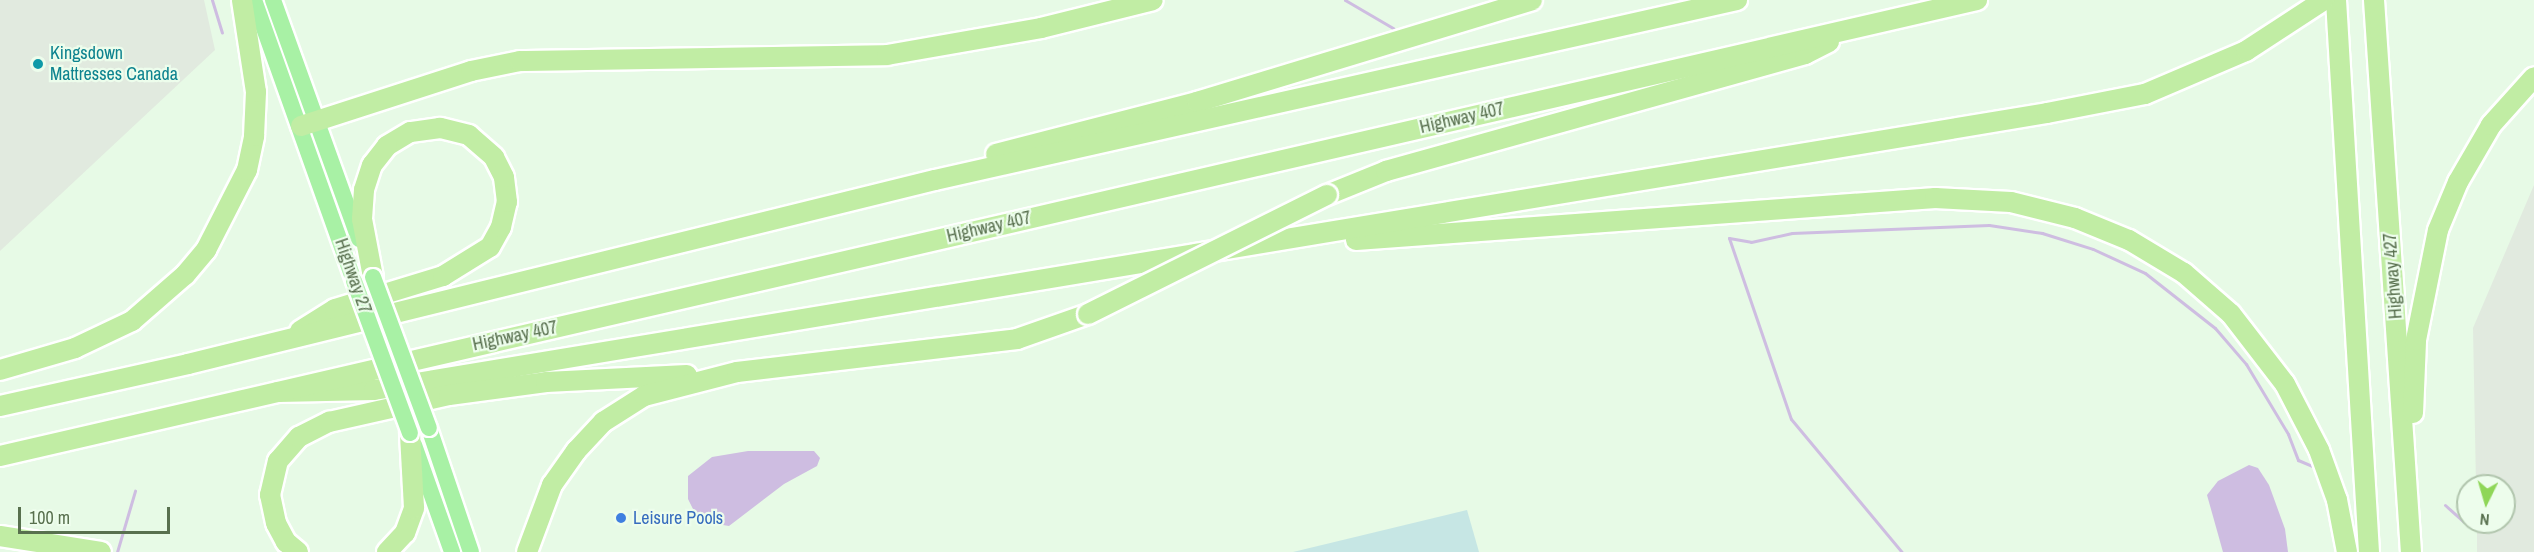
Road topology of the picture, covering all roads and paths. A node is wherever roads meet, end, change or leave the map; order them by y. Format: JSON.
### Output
{"nodes":[{"id":1,"x":242,"y":0,"type":"edge"},
{"id":2,"x":254,"y":0,"type":"edge"},
{"id":3,"x":273,"y":0,"type":"edge"},
{"id":4,"x":1153,"y":0,"type":"edge"},
{"id":5,"x":1532,"y":0,"type":"edge"},
{"id":6,"x":1737,"y":0,"type":"edge"},
{"id":7,"x":1977,"y":0,"type":"edge"},
{"id":8,"x":2324,"y":0,"type":"edge"},
{"id":9,"x":2336,"y":0,"type":"edge"},
{"id":10,"x":2374,"y":0,"type":"edge"},
{"id":11,"x":1851,"y":30,"type":"junction"},
{"id":12,"x":2534,"y":77,"type":"edge"},
{"id":13,"x":308,"y":123,"type":"junction"},
{"id":14,"x":935,"y":180,"type":"junction"},
{"id":15,"x":1290,"y":238,"type":"junction"},
{"id":16,"x":364,"y":279,"type":"junction"},
{"id":17,"x":285,"y":340,"type":"junction"},
{"id":18,"x":0,"y":370,"type":"edge"},
{"id":19,"x":737,"y":372,"type":"junction"},
{"id":20,"x":278,"y":392,"type":"junction"},
{"id":21,"x":0,"y":406,"type":"edge"},
{"id":22,"x":419,"y":430,"type":"junction"},
{"id":23,"x":0,"y":456,"type":"edge"},
{"id":24,"x":2410,"y":527,"type":"junction"},
{"id":25,"x":0,"y":536,"type":"edge"},
{"id":26,"x":101,"y":552,"type":"edge"},
{"id":27,"x":298,"y":552,"type":"edge"},
{"id":28,"x":387,"y":552,"type":"edge"},
{"id":29,"x":452,"y":552,"type":"edge"},
{"id":30,"x":471,"y":552,"type":"edge"},
{"id":31,"x":526,"y":552,"type":"edge"},
{"id":32,"x":2347,"y":552,"type":"edge"},
{"id":33,"x":2369,"y":552,"type":"edge"},
{"id":34,"x":2411,"y":552,"type":"edge"}],
"edges":[{"from":1,"to":18,"type":"highway"},
{"from":2,"to":13,"type":"main road","name":"Highway 27"},
{"from":3,"to":13,"type":"main road","name":"Highway 27"},
{"from":4,"to":13,"type":"highway"},
{"from":5,"to":14,"type":"highway"},
{"from":6,"to":14,"type":"highway"},
{"from":7,"to":11,"type":"highway","name":"Highway 407"},
{"from":8,"to":15,"type":"highway"},
{"from":9,"to":33,"type":"highway"},
{"from":10,"to":24,"type":"highway","name":"Highway 427"},
{"from":11,"to":19,"type":"highway","bridge":true},
{"from":11,"to":20,"type":"highway","name":"Highway 407"},
{"from":12,"to":24,"type":"highway"},
{"from":13,"to":16,"type":"main road","name":"Highway 27"},
{"from":14,"to":17,"type":"highway"},
{"from":15,"to":20,"type":"highway"},
{"from":15,"to":32,"type":"highway"},
{"from":16,"to":17,"type":"highway"},
{"from":16,"to":22,"type":"main road","name":"Highway 27","bridge":true},
{"from":17,"to":21,"type":"highway"},
{"from":19,"to":27,"type":"highway"},
{"from":19,"to":31,"type":"highway"},
{"from":20,"to":23,"type":"highway","name":"Highway 407"},
{"from":22,"to":28,"type":"highway"},
{"from":22,"to":29,"type":"main road","name":"Highway 27"},
{"from":22,"to":30,"type":"main road","name":"Highway 27"},
{"from":24,"to":34,"type":"highway","name":"Highway 427"},
{"from":25,"to":26,"type":"highway"}]}
